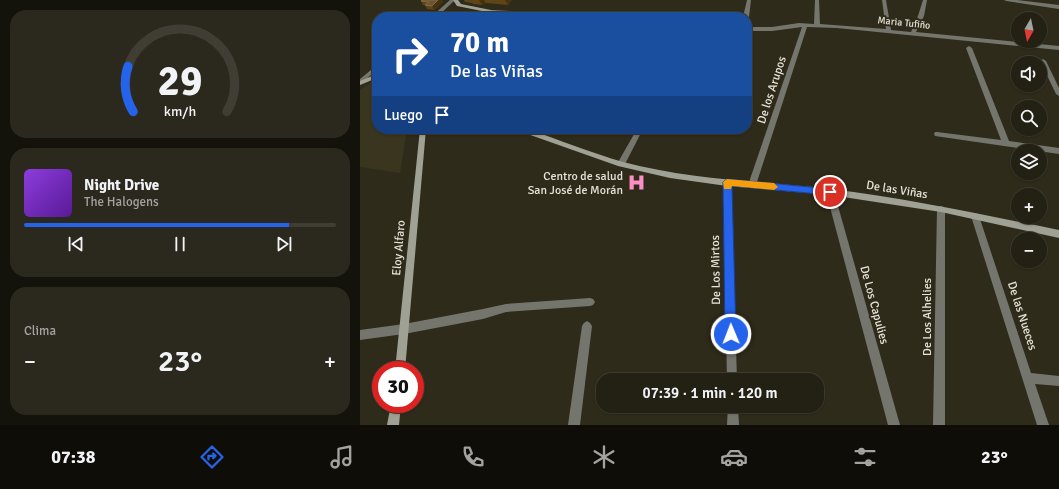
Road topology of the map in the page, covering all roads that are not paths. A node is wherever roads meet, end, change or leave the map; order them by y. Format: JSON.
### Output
{"nodes":[{"id":1,"x":454,"y":0,"type":"edge"},
{"id":2,"x":750,"y":0,"type":"edge"},
{"id":3,"x":817,"y":0,"type":"edge"},
{"id":4,"x":884,"y":0,"type":"edge"},
{"id":5,"x":925,"y":0,"type":"edge"},
{"id":6,"x":1006,"y":0,"type":"edge"},
{"id":7,"x":1059,"y":7,"type":"edge"},
{"id":8,"x":440,"y":12,"type":"edge"},
{"id":9,"x":487,"y":12,"type":"edge"},
{"id":10,"x":747,"y":12,"type":"edge"},
{"id":11,"x":805,"y":25,"type":"junction"},
{"id":12,"x":817,"y":25,"type":"junction"},
{"id":13,"x":752,"y":29,"type":"edge"},
{"id":14,"x":889,"y":31,"type":"junction"},
{"id":15,"x":913,"y":33,"type":"junction"},
{"id":16,"x":969,"y":48,"type":"dead end"},
{"id":17,"x":1059,"y":48,"type":"edge"},
{"id":18,"x":1047,"y":69,"type":"edge"},
{"id":19,"x":372,"y":72,"type":"edge"},
{"id":20,"x":372,"y":78,"type":"edge"},
{"id":21,"x":360,"y":83,"type":"edge"},
{"id":22,"x":1059,"y":94,"type":"edge"},
{"id":23,"x":423,"y":134,"type":"edge"},
{"id":24,"x":546,"y":134,"type":"edge"},
{"id":25,"x":637,"y":134,"type":"edge"},
{"id":26,"x":936,"y":134,"type":"dead end"},
{"id":27,"x":1006,"y":144,"type":"junction"},
{"id":28,"x":1059,"y":151,"type":"edge"},
{"id":29,"x":621,"y":164,"type":"junction"},
{"id":30,"x":727,"y":182,"type":"junction"},
{"id":31,"x":752,"y":185,"type":"junction"},
{"id":32,"x":830,"y":192,"type":"junction"},
{"id":33,"x":941,"y":209,"type":"junction"},
{"id":34,"x":975,"y":216,"type":"junction"},
{"id":35,"x":1059,"y":234,"type":"edge"},
{"id":36,"x":590,"y":302,"type":"dead end"},
{"id":37,"x":587,"y":326,"type":"dead end"},
{"id":38,"x":404,"y":329,"type":"junction"},
{"id":39,"x":360,"y":335,"type":"edge"},
{"id":40,"x":401,"y":361,"type":"edge"},
{"id":41,"x":732,"y":373,"type":"edge"},
{"id":42,"x":1029,"y":378,"type":"junction"},
{"id":43,"x":1059,"y":381,"type":"edge"},
{"id":44,"x":395,"y":413,"type":"edge"},
{"id":45,"x":733,"y":413,"type":"edge"},
{"id":46,"x":393,"y":425,"type":"edge"},
{"id":47,"x":574,"y":425,"type":"edge"},
{"id":48,"x":733,"y":425,"type":"edge"},
{"id":49,"x":894,"y":425,"type":"edge"},
{"id":50,"x":939,"y":425,"type":"edge"},
{"id":51,"x":1043,"y":425,"type":"edge"}],
"edges":[{"from":1,"to":8,"type":"street"},
{"from":1,"to":9,"type":"street"},
{"from":2,"to":10,"type":"street"},
{"from":3,"to":12,"type":"street"},
{"from":4,"to":14,"type":"street"},
{"from":5,"to":15,"type":"street"},
{"from":6,"to":7,"type":"street"},
{"from":11,"to":12,"type":"street","name":"Maria Tufiño"},
{"from":11,"to":13,"type":"street","name":"Maria Tufiño"},
{"from":11,"to":31,"type":"street","name":"De los Arupos"},
{"from":12,"to":14,"type":"street","name":"Maria Tufiño"},
{"from":14,"to":15,"type":"street","name":"Maria Tufiño"},
{"from":15,"to":17,"type":"street","name":"Maria Tufiño"},
{"from":16,"to":27,"type":"street"},
{"from":18,"to":22,"type":"street"},
{"from":19,"to":21,"type":"street"},
{"from":20,"to":21,"type":"street"},
{"from":23,"to":38,"type":"street","name":"Eloy Alfaro"},
{"from":24,"to":29,"type":"street","name":"De las Viñas"},
{"from":25,"to":29,"type":"street"},
{"from":26,"to":27,"type":"street"},
{"from":27,"to":28,"type":"street"},
{"from":29,"to":30,"type":"street","name":"De las Viñas"},
{"from":30,"to":31,"type":"street","name":"De las Viñas"},
{"from":30,"to":41,"type":"street","name":"De Los Mirtos"},
{"from":31,"to":32,"type":"street","name":"De las Viñas"},
{"from":32,"to":33,"type":"street","name":"De las Viñas"},
{"from":32,"to":49,"type":"street","name":"De Los Capulies"},
{"from":33,"to":34,"type":"street","name":"De las Viñas"},
{"from":33,"to":50,"type":"street","name":"De Los Alhelies"},
{"from":34,"to":35,"type":"street","name":"De las Viñas"},
{"from":34,"to":42,"type":"street","name":"De las Nueces"},
{"from":36,"to":38,"type":"street"},
{"from":37,"to":47,"type":"street"},
{"from":38,"to":39,"type":"street"},
{"from":38,"to":40,"type":"street","name":"Eloy Alfaro"},
{"from":42,"to":43,"type":"street"},
{"from":42,"to":51,"type":"street","name":"De las Nueces"},
{"from":44,"to":46,"type":"street"},
{"from":45,"to":48,"type":"street"}]}
